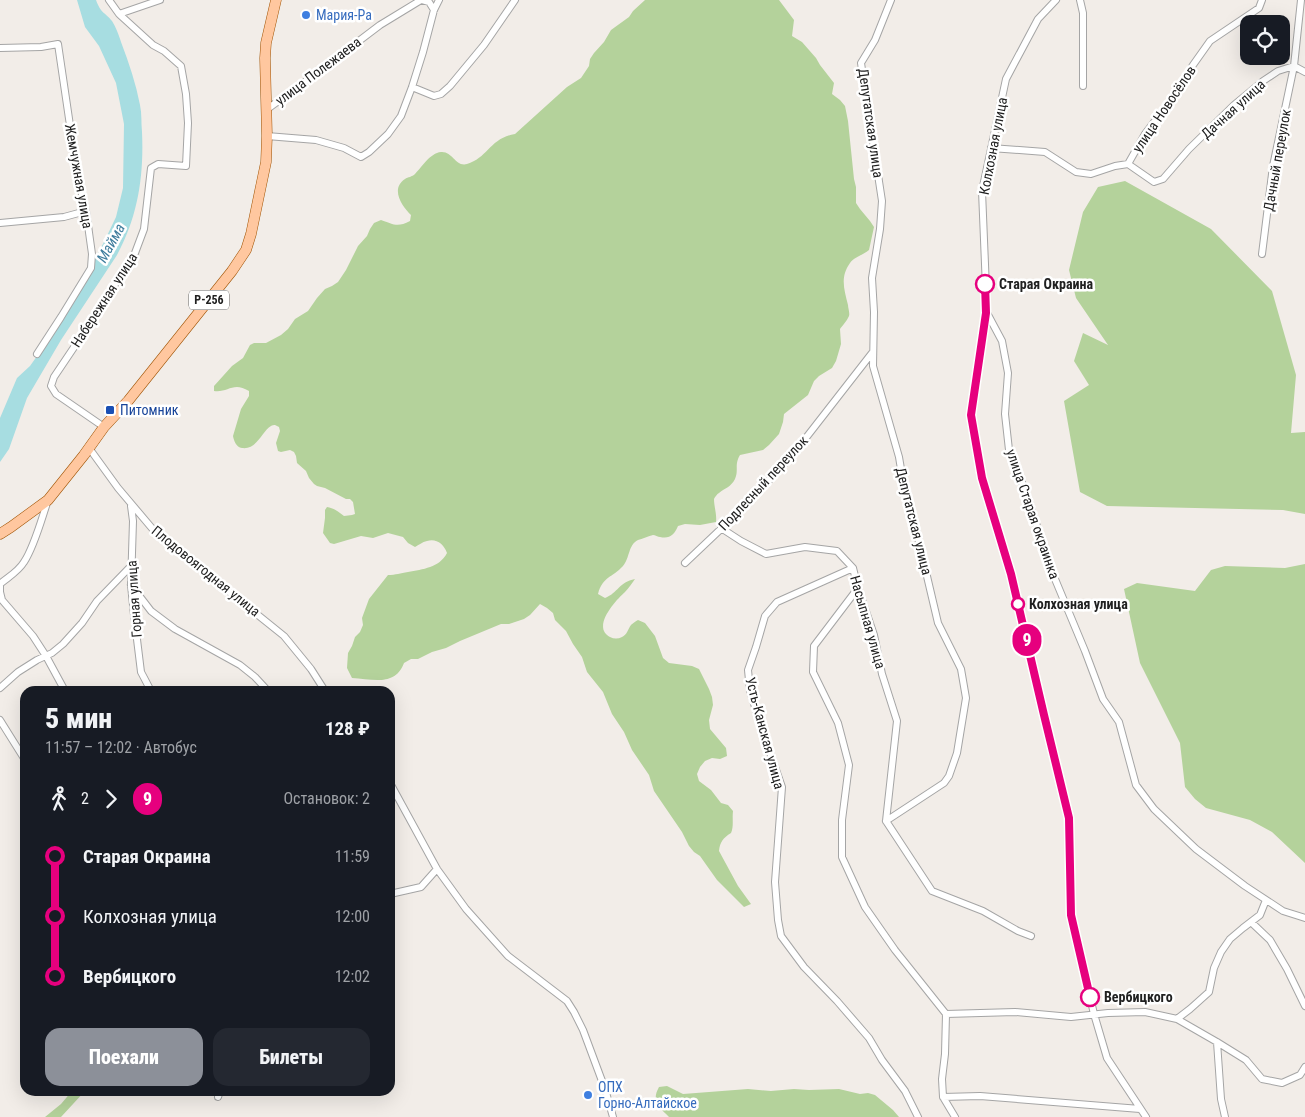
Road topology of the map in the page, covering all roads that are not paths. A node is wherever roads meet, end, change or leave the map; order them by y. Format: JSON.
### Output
{"nodes":[{"id":1,"x":109,"y":0,"type":"edge"},
{"id":2,"x":160,"y":0,"type":"edge"},
{"id":3,"x":276,"y":0,"type":"edge"},
{"id":4,"x":421,"y":0,"type":"edge"},
{"id":5,"x":439,"y":0,"type":"edge"},
{"id":6,"x":515,"y":0,"type":"edge"},
{"id":7,"x":891,"y":0,"type":"edge"},
{"id":8,"x":1056,"y":0,"type":"edge"},
{"id":9,"x":1080,"y":0,"type":"edge"},
{"id":10,"x":1262,"y":0,"type":"edge"},
{"id":11,"x":1301,"y":0,"type":"edge"},
{"id":12,"x":434,"y":10,"type":"junction"},
{"id":13,"x":119,"y":14,"type":"junction"},
{"id":14,"x":0,"y":48,"type":"edge"},
{"id":15,"x":1294,"y":66,"type":"junction"},
{"id":16,"x":1305,"y":72,"type":"edge"},
{"id":17,"x":1083,"y":86,"type":"dead end"},
{"id":18,"x":412,"y":87,"type":"junction"},
{"id":19,"x":266,"y":110,"type":"junction"},
{"id":20,"x":267,"y":136,"type":"junction"},
{"id":21,"x":991,"y":148,"type":"junction"},
{"id":22,"x":1128,"y":164,"type":"junction"},
{"id":23,"x":86,"y":211,"type":"junction"},
{"id":24,"x":0,"y":223,"type":"edge"},
{"id":25,"x":1262,"y":254,"type":"dead end"},
{"id":26,"x":986,"y":313,"type":"junction"},
{"id":27,"x":873,"y":352,"type":"junction"},
{"id":28,"x":37,"y":354,"type":"dead end"},
{"id":29,"x":104,"y":427,"type":"junction"},
{"id":30,"x":89,"y":448,"type":"junction"},
{"id":31,"x":48,"y":500,"type":"junction"},
{"id":32,"x":131,"y":505,"type":"junction"},
{"id":33,"x":721,"y":528,"type":"junction"},
{"id":34,"x":0,"y":534,"type":"edge"},
{"id":35,"x":685,"y":564,"type":"dead end"},
{"id":36,"x":131,"y":566,"type":"junction"},
{"id":37,"x":853,"y":568,"type":"junction"},
{"id":38,"x":130,"y":585,"type":"junction"},
{"id":39,"x":858,"y":588,"type":"junction"},
{"id":40,"x":46,"y":656,"type":"junction"},
{"id":41,"x":62,"y":686,"type":"edge"},
{"id":42,"x":148,"y":686,"type":"edge"},
{"id":43,"x":263,"y":686,"type":"edge"},
{"id":44,"x":322,"y":686,"type":"edge"},
{"id":45,"x":0,"y":688,"type":"edge"},
{"id":46,"x":0,"y":720,"type":"edge"},
{"id":47,"x":20,"y":752,"type":"edge"},
{"id":48,"x":395,"y":791,"type":"edge"},
{"id":49,"x":886,"y":821,"type":"junction"},
{"id":50,"x":437,"y":869,"type":"junction"},
{"id":51,"x":395,"y":893,"type":"edge"},
{"id":52,"x":1266,"y":900,"type":"junction"},
{"id":53,"x":1305,"y":918,"type":"edge"},
{"id":54,"x":1251,"y":922,"type":"junction"},
{"id":55,"x":1031,"y":936,"type":"dead end"},
{"id":56,"x":1305,"y":1006,"type":"edge"},
{"id":57,"x":946,"y":1014,"type":"junction"},
{"id":58,"x":1094,"y":1014,"type":"junction"},
{"id":59,"x":1177,"y":1019,"type":"junction"},
{"id":60,"x":1217,"y":1042,"type":"junction"},
{"id":61,"x":1305,"y":1067,"type":"edge"},
{"id":62,"x":943,"y":1097,"type":"junction"},
{"id":63,"x":1140,"y":1109,"type":"junction"},
{"id":64,"x":613,"y":1117,"type":"edge"},
{"id":65,"x":918,"y":1117,"type":"edge"},
{"id":66,"x":956,"y":1117,"type":"edge"},
{"id":67,"x":1146,"y":1117,"type":"edge"},
{"id":68,"x":1225,"y":1117,"type":"edge"}],
"edges":[{"from":1,"to":13,"type":"street","name":"Набережная улица"},
{"from":2,"to":13,"type":"street"},
{"from":3,"to":19,"type":"main road","number":"Р-256"},
{"from":4,"to":12,"type":"street"},
{"from":4,"to":19,"type":"street","name":"улица Полежаева"},
{"from":5,"to":12,"type":"street"},
{"from":6,"to":18,"type":"street"},
{"from":7,"to":27,"type":"street","name":"Депутатская улица"},
{"from":8,"to":21,"type":"street","name":"Колхозная улица"},
{"from":9,"to":17,"type":"street"},
{"from":10,"to":22,"type":"street","name":"улица Новосёлов"},
{"from":11,"to":15,"type":"street"},
{"from":12,"to":18,"type":"street"},
{"from":13,"to":29,"type":"street","name":"Набережная улица"},
{"from":14,"to":23,"type":"street","name":"Жемчужная улица"},
{"from":15,"to":16,"type":"street"},
{"from":15,"to":22,"type":"street","name":"Дачная улица"},
{"from":15,"to":25,"type":"street","name":"Дачный переулок"},
{"from":18,"to":20,"type":"street"},
{"from":19,"to":20,"type":"main road","number":"Р-256"},
{"from":20,"to":29,"type":"main road","number":"Р-256"},
{"from":21,"to":22,"type":"street","name":"улица Новосёлов"},
{"from":21,"to":26,"type":"street","name":"Колхозная улица"},
{"from":23,"to":24,"type":"street"},
{"from":23,"to":28,"type":"street","name":"Жемчужная улица"},
{"from":26,"to":52,"type":"street","name":"улица Старая окраинка"},
{"from":26,"to":58,"type":"street","name":"Колхозная улица"},
{"from":27,"to":33,"type":"street","name":"Подлесный переулок"},
{"from":27,"to":49,"type":"street","name":"Депутатская улица"},
{"from":29,"to":30,"type":"main road","number":"Р-256"},
{"from":30,"to":31,"type":"main road","number":"Р-256"},
{"from":30,"to":32,"type":"street","name":"Плодовоягодная улица"},
{"from":31,"to":34,"type":"main road","number":"Р-256"},
{"from":31,"to":40,"type":"street"},
{"from":32,"to":36,"type":"street","name":"Горная улица"},
{"from":32,"to":44,"type":"street","name":"Плодовоягодная улица"},
{"from":33,"to":35,"type":"street","name":"Подлесный переулок"},
{"from":33,"to":37,"type":"street","name":"Насыпная улица"},
{"from":36,"to":38,"type":"street","name":"Горная улица"},
{"from":36,"to":40,"type":"street"},
{"from":37,"to":39,"type":"street","name":"Насыпная улица"},
{"from":37,"to":65,"type":"street","name":"Усть-Канская улица"},
{"from":38,"to":42,"type":"street","name":"Горная улица"},
{"from":38,"to":43,"type":"street"},
{"from":39,"to":49,"type":"street","name":"Насыпная улица"},
{"from":39,"to":57,"type":"street"},
{"from":40,"to":41,"type":"street"},
{"from":40,"to":45,"type":"street"},
{"from":46,"to":47,"type":"street"},
{"from":48,"to":50,"type":"street"},
{"from":49,"to":55,"type":"street"},
{"from":50,"to":51,"type":"street"},
{"from":50,"to":64,"type":"street"},
{"from":52,"to":53,"type":"street","name":"улица Старая окраинка"},
{"from":52,"to":54,"type":"street"},
{"from":54,"to":56,"type":"street"},
{"from":54,"to":59,"type":"street"},
{"from":57,"to":58,"type":"street"},
{"from":57,"to":62,"type":"street"},
{"from":58,"to":59,"type":"street"},
{"from":58,"to":63,"type":"street","name":"Колхозная улица"},
{"from":59,"to":60,"type":"street"},
{"from":60,"to":61,"type":"street"},
{"from":60,"to":68,"type":"street"},
{"from":62,"to":63,"type":"street"},
{"from":62,"to":66,"type":"street"},
{"from":63,"to":67,"type":"street","name":"Колхозная улица"}]}
